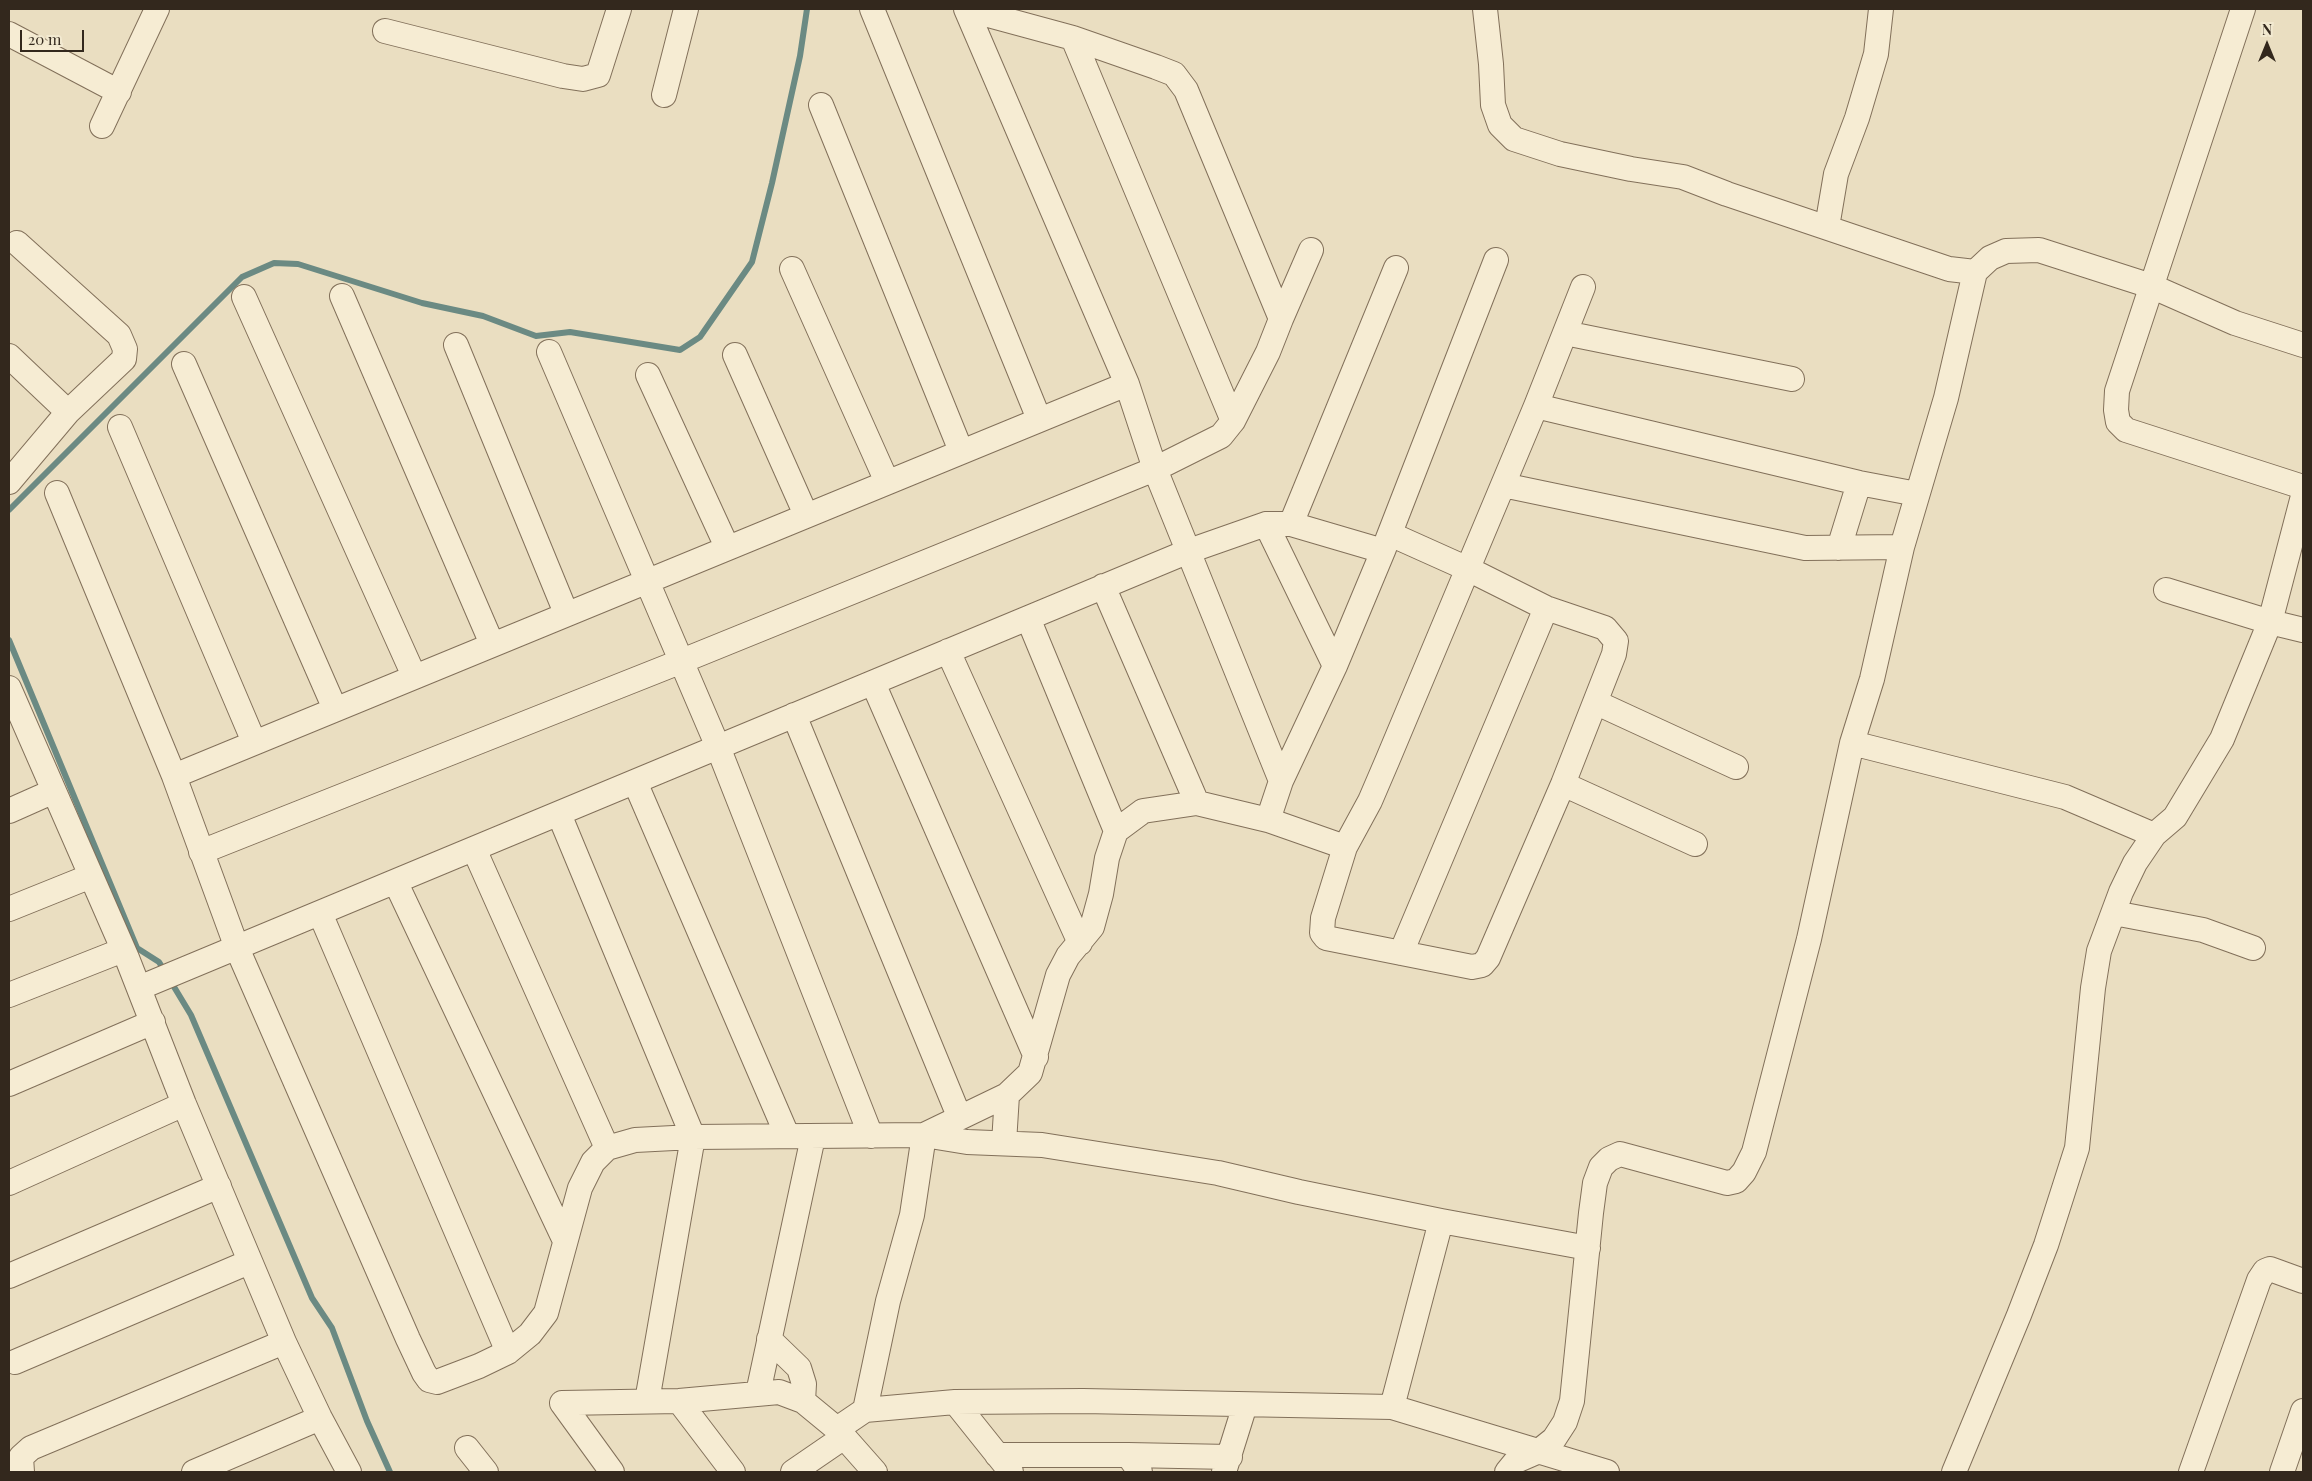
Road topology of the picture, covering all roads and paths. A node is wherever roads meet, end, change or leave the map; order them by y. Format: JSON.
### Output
{"nodes":[{"id":1,"x":619,"y":9,"type":"edge"},
{"id":2,"x":686,"y":9,"type":"edge"},
{"id":3,"x":872,"y":9,"type":"edge"},
{"id":4,"x":1485,"y":9,"type":"edge"},
{"id":5,"x":1881,"y":9,"type":"edge"},
{"id":6,"x":2243,"y":9,"type":"edge"},
{"id":7,"x":150,"y":11,"type":"edge"},
{"id":8,"x":385,"y":31,"type":"dead end"},
{"id":9,"x":9,"y":34,"type":"edge"},
{"id":10,"x":1073,"y":38,"type":"junction"},
{"id":11,"x":119,"y":92,"type":"junction"},
{"id":12,"x":664,"y":94,"type":"dead end"},
{"id":13,"x":821,"y":106,"type":"dead end"},
{"id":14,"x":102,"y":126,"type":"dead end"},
{"id":15,"x":1827,"y":227,"type":"junction"},
{"id":16,"x":17,"y":243,"type":"dead end"},
{"id":17,"x":1311,"y":250,"type":"dead end"},
{"id":18,"x":1496,"y":260,"type":"dead end"},
{"id":19,"x":792,"y":268,"type":"dead end"},
{"id":20,"x":1396,"y":268,"type":"dead end"},
{"id":21,"x":1975,"y":272,"type":"junction"},
{"id":22,"x":2151,"y":286,"type":"junction"},
{"id":23,"x":1583,"y":287,"type":"dead end"},
{"id":24,"x":244,"y":296,"type":"dead end"},
{"id":25,"x":342,"y":296,"type":"dead end"},
{"id":26,"x":1281,"y":319,"type":"junction"},
{"id":27,"x":1565,"y":333,"type":"junction"},
{"id":28,"x":456,"y":345,"type":"dead end"},
{"id":29,"x":2303,"y":345,"type":"edge"},
{"id":30,"x":549,"y":352,"type":"dead end"},
{"id":31,"x":734,"y":355,"type":"dead end"},
{"id":32,"x":9,"y":356,"type":"edge"},
{"id":33,"x":184,"y":364,"type":"dead end"},
{"id":34,"x":648,"y":375,"type":"dead end"},
{"id":35,"x":1792,"y":379,"type":"dead end"},
{"id":36,"x":1127,"y":384,"type":"junction"},
{"id":37,"x":1536,"y":406,"type":"junction"},
{"id":38,"x":68,"y":412,"type":"junction"},
{"id":39,"x":1039,"y":419,"type":"junction"},
{"id":40,"x":1233,"y":420,"type":"junction"},
{"id":41,"x":120,"y":427,"type":"dead end"},
{"id":42,"x":961,"y":451,"type":"junction"},
{"id":43,"x":1155,"y":469,"type":"junction"},
{"id":44,"x":9,"y":479,"type":"edge"},
{"id":45,"x":887,"y":482,"type":"junction"},
{"id":46,"x":1859,"y":482,"type":"junction"},
{"id":47,"x":1503,"y":485,"type":"junction"},
{"id":48,"x":2303,"y":487,"type":"edge"},
{"id":49,"x":57,"y":493,"type":"dead end"},
{"id":50,"x":1917,"y":494,"type":"junction"},
{"id":51,"x":2303,"y":496,"type":"edge"},
{"id":52,"x":806,"y":515,"type":"junction"},
{"id":53,"x":1266,"y":524,"type":"junction"},
{"id":54,"x":1291,"y":524,"type":"junction"},
{"id":55,"x":1386,"y":542,"type":"junction"},
{"id":56,"x":727,"y":547,"type":"junction"},
{"id":57,"x":1902,"y":547,"type":"junction"},
{"id":58,"x":1839,"y":548,"type":"junction"},
{"id":59,"x":1189,"y":551,"type":"junction"},
{"id":60,"x":1468,"y":569,"type":"junction"},
{"id":61,"x":646,"y":581,"type":"junction"},
{"id":62,"x":1102,"y":586,"type":"junction"},
{"id":63,"x":2166,"y":590,"type":"dead end"},
{"id":64,"x":1546,"y":608,"type":"junction"},
{"id":65,"x":566,"y":613,"type":"junction"},
{"id":66,"x":1028,"y":618,"type":"junction"},
{"id":67,"x":2270,"y":622,"type":"junction"},
{"id":68,"x":2303,"y":630,"type":"edge"},
{"id":69,"x":492,"y":644,"type":"junction"},
{"id":70,"x":948,"y":651,"type":"junction"},
{"id":71,"x":682,"y":661,"type":"junction"},
{"id":72,"x":1336,"y":666,"type":"junction"},
{"id":73,"x":414,"y":676,"type":"junction"},
{"id":74,"x":873,"y":684,"type":"junction"},
{"id":75,"x":9,"y":688,"type":"edge"},
{"id":76,"x":1597,"y":703,"type":"junction"},
{"id":77,"x":335,"y":709,"type":"junction"},
{"id":78,"x":794,"y":715,"type":"junction"},
{"id":79,"x":14,"y":718,"type":"edge"},
{"id":80,"x":254,"y":742,"type":"junction"},
{"id":81,"x":1852,"y":743,"type":"junction"},
{"id":82,"x":718,"y":747,"type":"junction"},
{"id":83,"x":1736,"y":768,"type":"dead end"},
{"id":84,"x":174,"y":776,"type":"junction"},
{"id":85,"x":1281,"y":781,"type":"junction"},
{"id":86,"x":634,"y":782,"type":"junction"},
{"id":87,"x":1563,"y":784,"type":"junction"},
{"id":88,"x":54,"y":791,"type":"junction"},
{"id":89,"x":1197,"y":803,"type":"junction"},
{"id":90,"x":9,"y":811,"type":"edge"},
{"id":91,"x":559,"y":814,"type":"junction"},
{"id":92,"x":1268,"y":820,"type":"junction"},
{"id":93,"x":1116,"y":831,"type":"junction"},
{"id":94,"x":2154,"y":835,"type":"junction"},
{"id":95,"x":1695,"y":844,"type":"dead end"},
{"id":96,"x":1345,"y":847,"type":"junction"},
{"id":97,"x":474,"y":849,"type":"junction"},
{"id":98,"x":201,"y":852,"type":"junction"},
{"id":99,"x":91,"y":876,"type":"junction"},
{"id":100,"x":396,"y":883,"type":"junction"},
{"id":101,"x":9,"y":909,"type":"edge"},
{"id":102,"x":320,"y":914,"type":"junction"},
{"id":103,"x":2114,"y":914,"type":"junction"},
{"id":104,"x":1080,"y":942,"type":"junction"},
{"id":105,"x":237,"y":948,"type":"junction"},
{"id":106,"x":2253,"y":948,"type":"dead end"},
{"id":107,"x":123,"y":950,"type":"junction"},
{"id":108,"x":1401,"y":953,"type":"junction"},
{"id":109,"x":158,"y":980,"type":"junction"},
{"id":110,"x":9,"y":995,"type":"edge"},
{"id":111,"x":153,"y":1022,"type":"junction"},
{"id":112,"x":1036,"y":1057,"type":"junction"},
{"id":113,"x":9,"y":1084,"type":"edge"},
{"id":114,"x":1007,"y":1095,"type":"junction"},
{"id":115,"x":184,"y":1104,"type":"junction"},
{"id":116,"x":959,"y":1116,"type":"junction"},
{"id":117,"x":787,"y":1135,"type":"junction"},
{"id":118,"x":924,"y":1135,"type":"junction"},
{"id":119,"x":871,"y":1136,"type":"junction"},
{"id":120,"x":693,"y":1137,"type":"junction"},
{"id":121,"x":812,"y":1137,"type":"junction"},
{"id":122,"x":1004,"y":1144,"type":"junction"},
{"id":123,"x":607,"y":1148,"type":"junction"},
{"id":124,"x":9,"y":1183,"type":"edge"},
{"id":125,"x":219,"y":1186,"type":"junction"},
{"id":126,"x":1442,"y":1221,"type":"junction"},
{"id":127,"x":565,"y":1241,"type":"junction"},
{"id":128,"x":1588,"y":1248,"type":"junction"},
{"id":129,"x":249,"y":1262,"type":"junction"},
{"id":130,"x":9,"y":1276,"type":"edge"},
{"id":131,"x":2303,"y":1281,"type":"edge"},
{"id":132,"x":769,"y":1340,"type":"junction"},
{"id":133,"x":284,"y":1342,"type":"junction"},
{"id":134,"x":508,"y":1352,"type":"junction"},
{"id":135,"x":15,"y":1362,"type":"dead end"},
{"id":136,"x":758,"y":1393,"type":"junction"},
{"id":137,"x":647,"y":1401,"type":"junction"},
{"id":138,"x":678,"y":1401,"type":"junction"},
{"id":139,"x":803,"y":1401,"type":"junction"},
{"id":140,"x":955,"y":1402,"type":"junction"},
{"id":141,"x":1245,"y":1405,"type":"junction"},
{"id":142,"x":1392,"y":1407,"type":"junction"},
{"id":143,"x":865,"y":1410,"type":"junction"},
{"id":144,"x":2303,"y":1411,"type":"edge"},
{"id":145,"x":320,"y":1418,"type":"junction"},
{"id":146,"x":841,"y":1433,"type":"junction"},
{"id":147,"x":467,"y":1448,"type":"dead end"},
{"id":148,"x":1539,"y":1451,"type":"junction"},
{"id":149,"x":2297,"y":1451,"type":"edge"},
{"id":150,"x":1004,"y":1463,"type":"edge"},
{"id":151,"x":1134,"y":1464,"type":"edge"},
{"id":152,"x":1227,"y":1465,"type":"edge"},
{"id":153,"x":2198,"y":1470,"type":"edge"},
{"id":154,"x":22,"y":1472,"type":"edge"},
{"id":155,"x":194,"y":1472,"type":"edge"},
{"id":156,"x":349,"y":1472,"type":"edge"},
{"id":157,"x":486,"y":1472,"type":"edge"},
{"id":158,"x":612,"y":1472,"type":"edge"},
{"id":159,"x":733,"y":1472,"type":"edge"},
{"id":160,"x":793,"y":1472,"type":"edge"},
{"id":161,"x":874,"y":1472,"type":"edge"},
{"id":162,"x":1506,"y":1472,"type":"edge"},
{"id":163,"x":1607,"y":1472,"type":"edge"},
{"id":164,"x":1954,"y":1472,"type":"edge"},
{"id":165,"x":2282,"y":1472,"type":"edge"}],
"edges":[{"from":1,"to":8,"type":"street"},
{"from":2,"to":12,"type":"street"},
{"from":3,"to":39,"type":"street"},
{"from":4,"to":15,"type":"street"},
{"from":5,"to":15,"type":"street"},
{"from":6,"to":22,"type":"street"},
{"from":7,"to":11,"type":"street"},
{"from":9,"to":11,"type":"street"},
{"from":10,"to":26,"type":"street"},
{"from":10,"to":36,"type":"street"},
{"from":10,"to":40,"type":"street"},
{"from":11,"to":14,"type":"street"},
{"from":13,"to":42,"type":"street"},
{"from":15,"to":21,"type":"street"},
{"from":16,"to":38,"type":"street"},
{"from":17,"to":26,"type":"street"},
{"from":18,"to":55,"type":"street"},
{"from":19,"to":45,"type":"street"},
{"from":20,"to":54,"type":"street"},
{"from":21,"to":22,"type":"street"},
{"from":21,"to":50,"type":"street"},
{"from":22,"to":29,"type":"street"},
{"from":22,"to":48,"type":"street"},
{"from":23,"to":27,"type":"street"},
{"from":24,"to":73,"type":"street"},
{"from":25,"to":69,"type":"street"},
{"from":26,"to":40,"type":"street"},
{"from":27,"to":35,"type":"street"},
{"from":27,"to":37,"type":"street"},
{"from":28,"to":65,"type":"street"},
{"from":30,"to":61,"type":"street"},
{"from":31,"to":52,"type":"street"},
{"from":32,"to":38,"type":"street"},
{"from":33,"to":77,"type":"street"},
{"from":34,"to":56,"type":"street"},
{"from":36,"to":39,"type":"street"},
{"from":36,"to":43,"type":"street"},
{"from":37,"to":46,"type":"street"},
{"from":37,"to":47,"type":"street"},
{"from":38,"to":44,"type":"street"},
{"from":39,"to":42,"type":"street"},
{"from":40,"to":43,"type":"street"},
{"from":41,"to":80,"type":"street"},
{"from":42,"to":45,"type":"street"},
{"from":43,"to":59,"type":"street"},
{"from":43,"to":71,"type":"street"},
{"from":45,"to":52,"type":"street"},
{"from":46,"to":50,"type":"street"},
{"from":46,"to":58,"type":"street"},
{"from":47,"to":58,"type":"street"},
{"from":47,"to":60,"type":"street"},
{"from":49,"to":84,"type":"street"},
{"from":50,"to":57,"type":"street"},
{"from":51,"to":67,"type":"street"},
{"from":52,"to":56,"type":"street"},
{"from":53,"to":54,"type":"street"},
{"from":53,"to":59,"type":"street"},
{"from":53,"to":72,"type":"street"},
{"from":54,"to":55,"type":"street"},
{"from":55,"to":60,"type":"street"},
{"from":55,"to":72,"type":"street"},
{"from":56,"to":61,"type":"street"},
{"from":57,"to":58,"type":"street"},
{"from":57,"to":81,"type":"street"},
{"from":59,"to":62,"type":"street"},
{"from":59,"to":85,"type":"street"},
{"from":60,"to":64,"type":"street"},
{"from":60,"to":96,"type":"street"},
{"from":61,"to":65,"type":"street"},
{"from":61,"to":71,"type":"street"},
{"from":62,"to":66,"type":"street"},
{"from":62,"to":89,"type":"street"},
{"from":63,"to":67,"type":"street"},
{"from":64,"to":76,"type":"street"},
{"from":64,"to":108,"type":"street"},
{"from":65,"to":69,"type":"street"},
{"from":66,"to":70,"type":"street"},
{"from":66,"to":93,"type":"street"},
{"from":67,"to":68,"type":"street"},
{"from":67,"to":94,"type":"street"},
{"from":69,"to":73,"type":"street"},
{"from":70,"to":74,"type":"street"},
{"from":70,"to":104,"type":"street"},
{"from":71,"to":82,"type":"street"},
{"from":71,"to":98,"type":"street"},
{"from":72,"to":85,"type":"street"},
{"from":73,"to":77,"type":"street"},
{"from":74,"to":78,"type":"street"},
{"from":74,"to":112,"type":"street"},
{"from":75,"to":79,"type":"street"},
{"from":76,"to":83,"type":"street"},
{"from":76,"to":87,"type":"street"},
{"from":77,"to":80,"type":"street"},
{"from":78,"to":82,"type":"street"},
{"from":78,"to":116,"type":"street"},
{"from":79,"to":88,"type":"street"},
{"from":80,"to":84,"type":"street"},
{"from":81,"to":94,"type":"street"},
{"from":81,"to":128,"type":"street"},
{"from":82,"to":86,"type":"street"},
{"from":82,"to":119,"type":"street"},
{"from":84,"to":98,"type":"street"},
{"from":85,"to":92,"type":"street"},
{"from":86,"to":91,"type":"street"},
{"from":86,"to":117,"type":"street"},
{"from":87,"to":95,"type":"street"},
{"from":87,"to":108,"type":"street"},
{"from":88,"to":90,"type":"street"},
{"from":88,"to":99,"type":"street"},
{"from":89,"to":92,"type":"street"},
{"from":89,"to":93,"type":"street"},
{"from":91,"to":97,"type":"street"},
{"from":91,"to":120,"type":"street"},
{"from":92,"to":96,"type":"street"},
{"from":93,"to":104,"type":"street"},
{"from":94,"to":103,"type":"street"},
{"from":96,"to":108,"type":"street"},
{"from":97,"to":100,"type":"street"},
{"from":97,"to":123,"type":"street"},
{"from":98,"to":105,"type":"street"},
{"from":99,"to":101,"type":"street"},
{"from":99,"to":107,"type":"street"},
{"from":100,"to":102,"type":"street"},
{"from":100,"to":127,"type":"street"},
{"from":102,"to":105,"type":"street"},
{"from":102,"to":134,"type":"street"},
{"from":103,"to":106,"type":"street"},
{"from":103,"to":164,"type":"street"},
{"from":104,"to":112,"type":"street"},
{"from":105,"to":109,"type":"street"},
{"from":105,"to":134,"type":"street"},
{"from":107,"to":109,"type":"street"},
{"from":107,"to":110,"type":"street"},
{"from":109,"to":111,"type":"street"},
{"from":111,"to":113,"type":"street"},
{"from":111,"to":115,"type":"street"},
{"from":112,"to":114,"type":"street"},
{"from":114,"to":116,"type":"street"},
{"from":114,"to":122,"type":"street"},
{"from":115,"to":124,"type":"street"},
{"from":115,"to":125,"type":"street"},
{"from":116,"to":118,"type":"street"},
{"from":117,"to":120,"type":"street"},
{"from":117,"to":121,"type":"street"},
{"from":118,"to":119,"type":"street"},
{"from":118,"to":122,"type":"street"},
{"from":118,"to":143,"type":"street"},
{"from":119,"to":121,"type":"street"},
{"from":120,"to":123,"type":"street"},
{"from":120,"to":137,"type":"street"},
{"from":121,"to":132,"type":"street"},
{"from":122,"to":126,"type":"street"},
{"from":123,"to":127,"type":"street"},
{"from":125,"to":129,"type":"street"},
{"from":125,"to":130,"type":"street"},
{"from":126,"to":128,"type":"street"},
{"from":126,"to":142,"type":"street"},
{"from":127,"to":134,"type":"street"},
{"from":128,"to":148,"type":"street"},
{"from":129,"to":133,"type":"street"},
{"from":129,"to":135,"type":"street"},
{"from":131,"to":153,"type":"street"},
{"from":132,"to":136,"type":"street"},
{"from":132,"to":139,"type":"street"},
{"from":133,"to":145,"type":"street"},
{"from":133,"to":154,"type":"street"},
{"from":136,"to":138,"type":"street"},
{"from":136,"to":139,"type":"street"},
{"from":137,"to":138,"type":"street"},
{"from":137,"to":158,"type":"street"},
{"from":138,"to":159,"type":"street"},
{"from":139,"to":146,"type":"street"},
{"from":140,"to":141,"type":"street"},
{"from":140,"to":143,"type":"street"},
{"from":140,"to":150,"type":"street"},
{"from":141,"to":142,"type":"street"},
{"from":141,"to":152,"type":"street"},
{"from":142,"to":148,"type":"street"},
{"from":143,"to":146,"type":"street"},
{"from":144,"to":149,"type":"street"},
{"from":145,"to":155,"type":"street"},
{"from":145,"to":156,"type":"street"},
{"from":146,"to":160,"type":"street"},
{"from":146,"to":161,"type":"street"},
{"from":147,"to":157,"type":"street"},
{"from":148,"to":162,"type":"street"},
{"from":148,"to":163,"type":"street"},
{"from":149,"to":165,"type":"street"},
{"from":150,"to":151,"type":"street"},
{"from":151,"to":152,"type":"street"}]}
